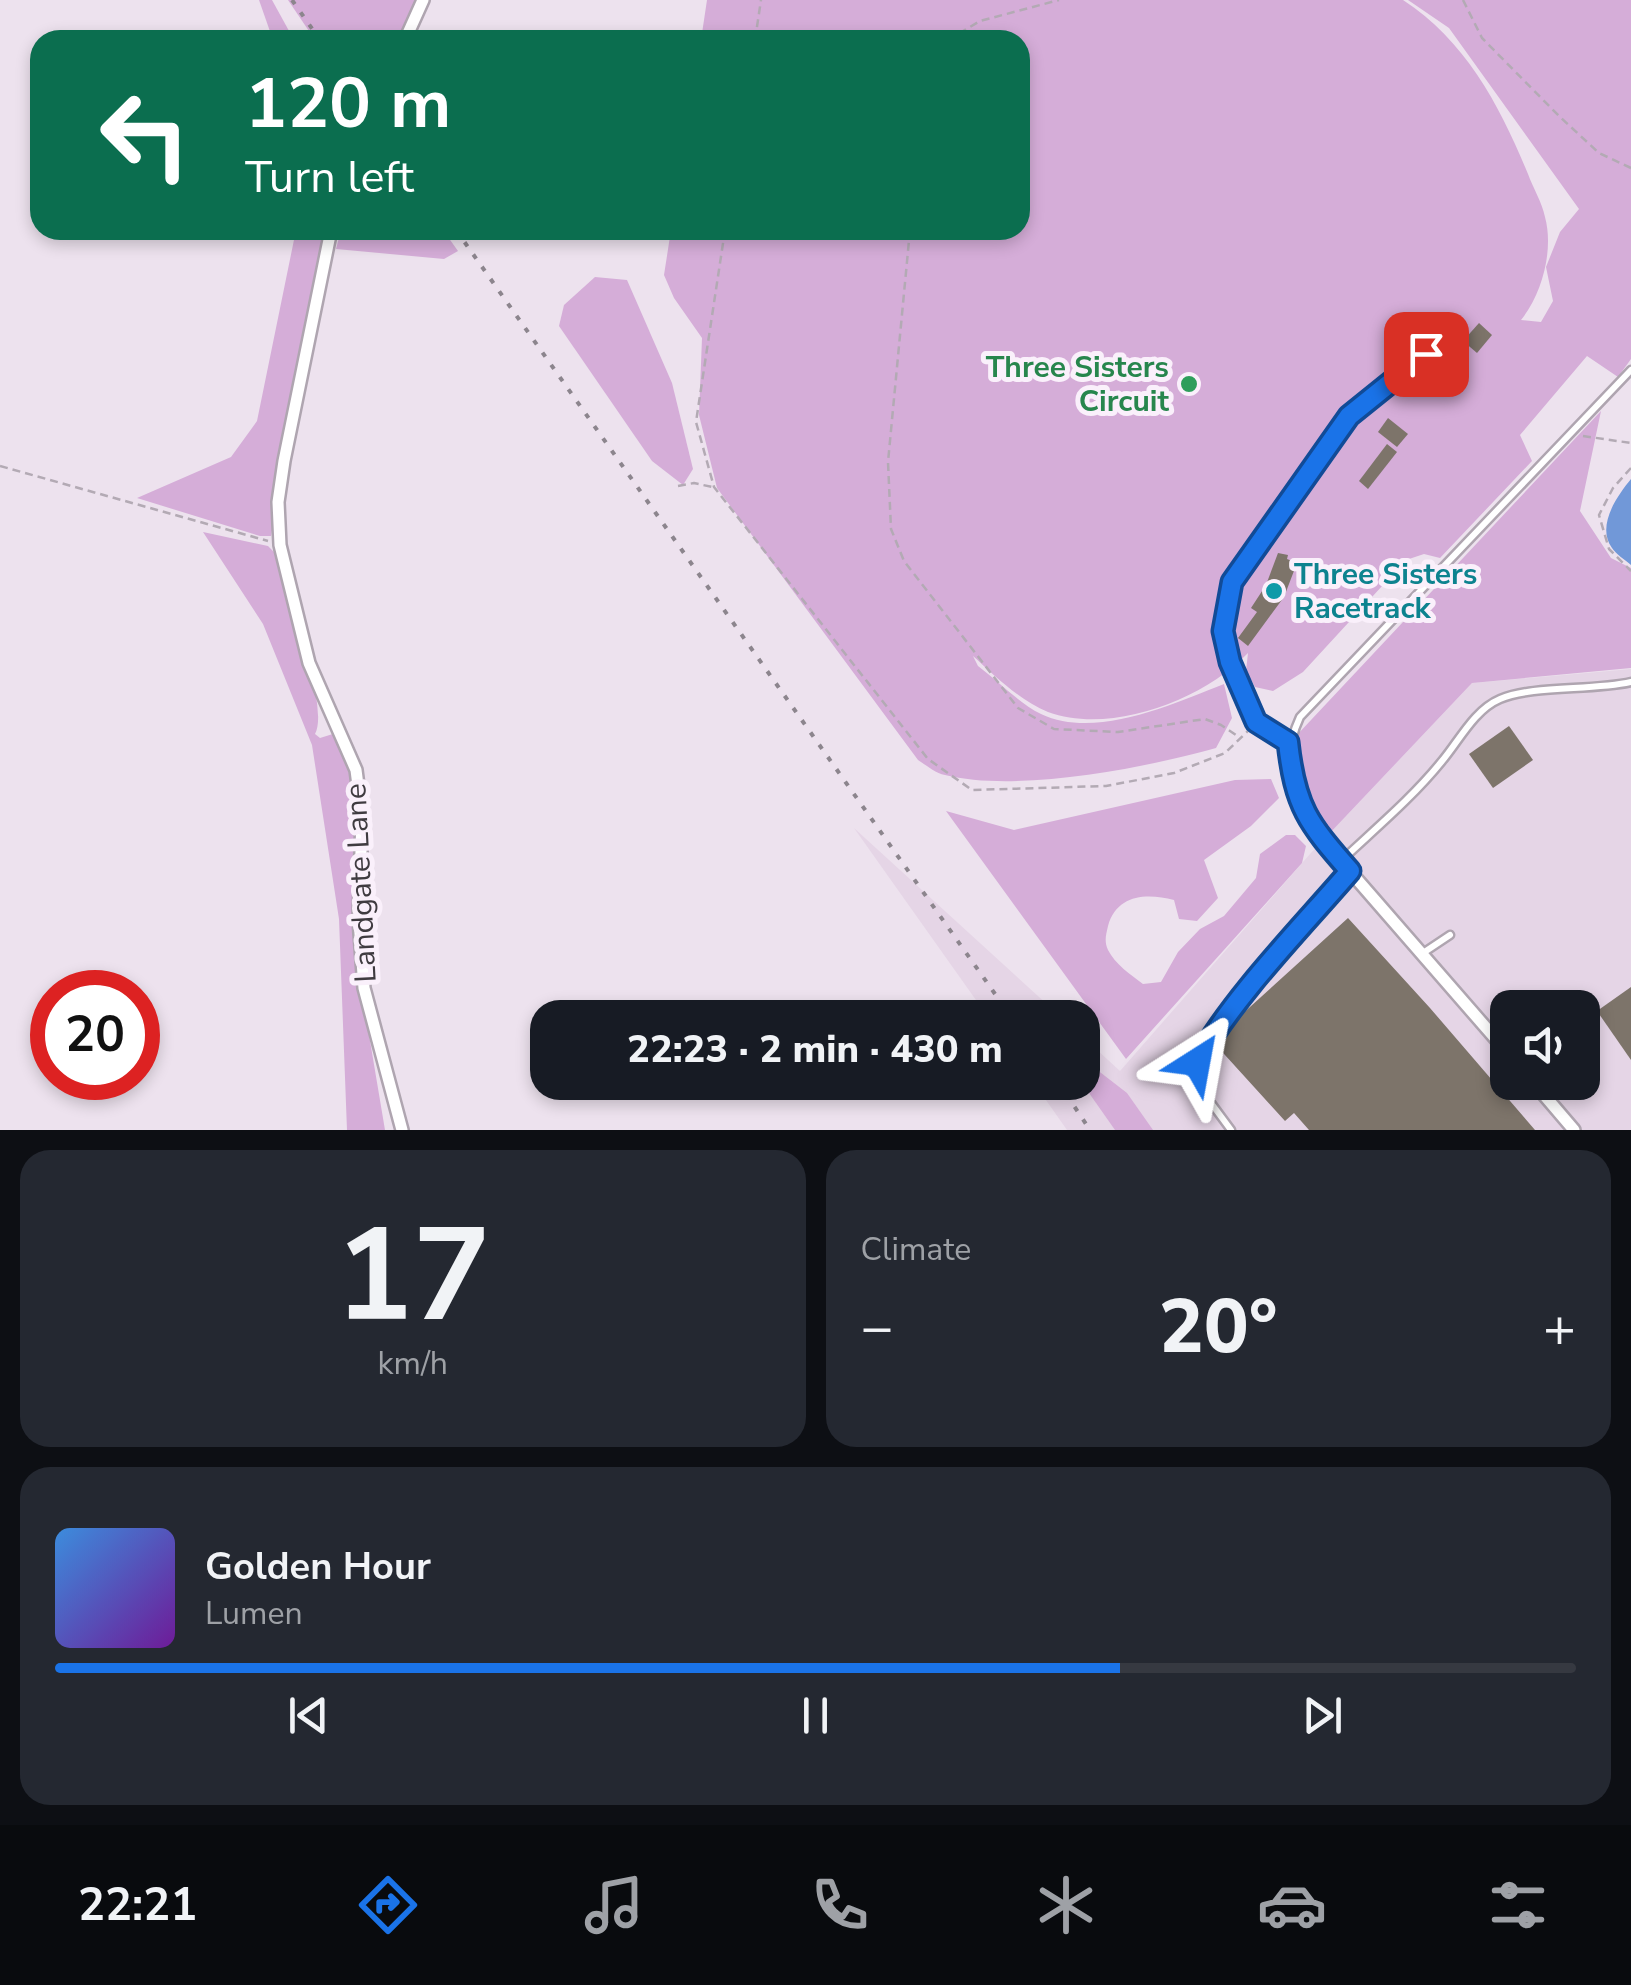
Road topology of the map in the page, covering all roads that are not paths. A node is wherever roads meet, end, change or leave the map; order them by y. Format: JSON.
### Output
{"nodes":[{"id":1,"x":423,"y":0,"type":"edge"},
{"id":2,"x":410,"y":30,"type":"edge"},
{"id":3,"x":329,"y":240,"type":"edge"},
{"id":4,"x":1426,"y":354,"type":"dead end"},
{"id":5,"x":1631,"y":370,"type":"edge"},
{"id":6,"x":1631,"y":682,"type":"edge"},
{"id":7,"x":1288,"y":742,"type":"junction"},
{"id":8,"x":1321,"y":838,"type":"joint"},
{"id":9,"x":1341,"y":860,"type":"junction"},
{"id":10,"x":1350,"y":871,"type":"junction"},
{"id":11,"x":1450,"y":935,"type":"dead end"},
{"id":12,"x":1422,"y":954,"type":"junction"},
{"id":13,"x":1490,"y":1032,"type":"edge"},
{"id":14,"x":1548,"y":1100,"type":"edge"},
{"id":15,"x":402,"y":1130,"type":"edge"},
{"id":16,"x":1231,"y":1130,"type":"edge"},
{"id":17,"x":1574,"y":1130,"type":"edge"}],
"edges":[{"from":1,"to":2,"type":"street"},
{"from":3,"to":15,"type":"street","name":"Landgate Lane"},
{"from":4,"to":7,"type":"lane"},
{"from":5,"to":7,"type":"lane"},
{"from":6,"to":9,"type":"lane"},
{"from":7,"to":8,"type":"lane"},
{"from":8,"to":9,"type":"street"},
{"from":9,"to":10,"type":"street"},
{"from":10,"to":12,"type":"street"},
{"from":10,"to":16,"type":"lane"},
{"from":11,"to":12,"type":"lane"},
{"from":12,"to":13,"type":"street"},
{"from":14,"to":17,"type":"street"}]}
